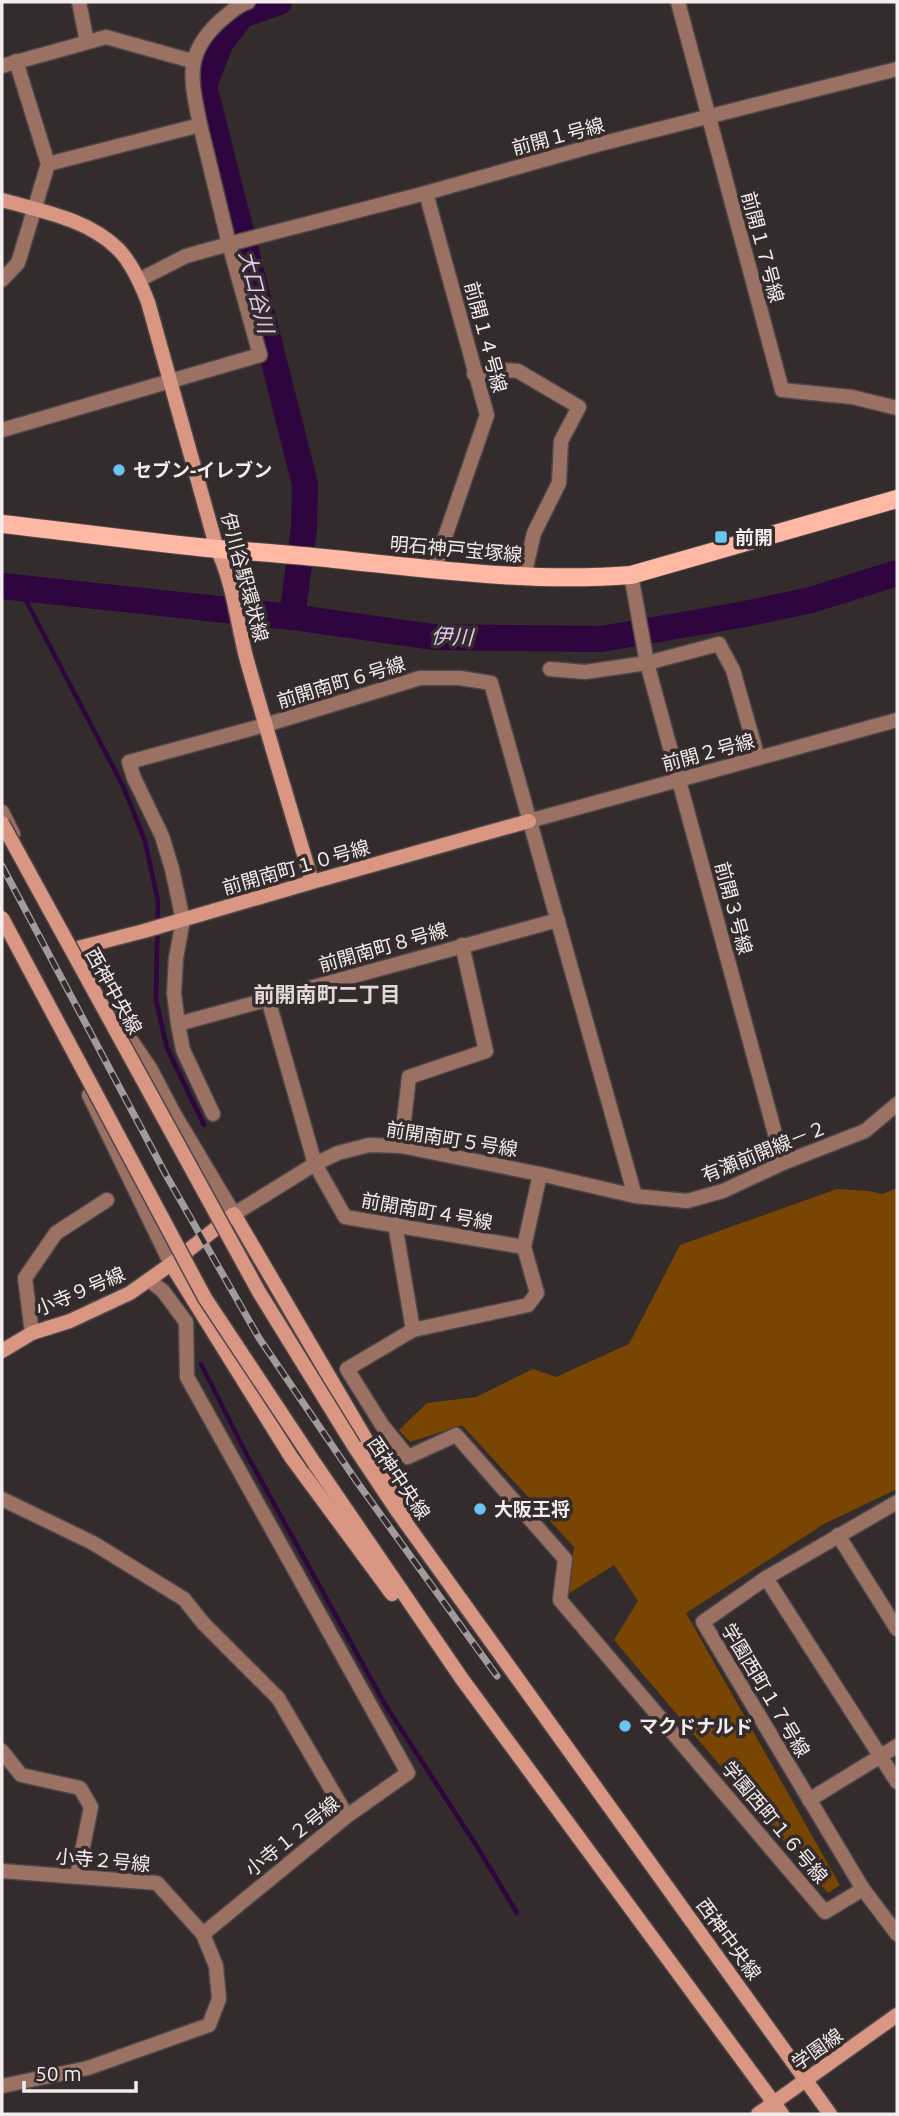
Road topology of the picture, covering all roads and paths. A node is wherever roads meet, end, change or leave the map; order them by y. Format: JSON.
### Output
{"nodes":[{"id":1,"x":79,"y":2,"type":"edge"},
{"id":2,"x":248,"y":2,"type":"edge"},
{"id":3,"x":678,"y":2,"type":"edge"},
{"id":4,"x":87,"y":42,"type":"junction"},
{"id":5,"x":192,"y":61,"type":"junction"},
{"id":6,"x":9,"y":64,"type":"edge"},
{"id":7,"x":897,"y":69,"type":"edge"},
{"id":8,"x":708,"y":118,"type":"junction"},
{"id":9,"x":200,"y":125,"type":"junction"},
{"id":10,"x":48,"y":164,"type":"junction"},
{"id":11,"x":426,"y":193,"type":"junction"},
{"id":12,"x":2,"y":200,"type":"edge"},
{"id":13,"x":36,"y":210,"type":"junction"},
{"id":14,"x":233,"y":242,"type":"junction"},
{"id":15,"x":139,"y":280,"type":"junction"},
{"id":16,"x":2,"y":281,"type":"edge"},
{"id":17,"x":474,"y":374,"type":"junction"},
{"id":18,"x":171,"y":382,"type":"junction"},
{"id":19,"x":897,"y":408,"type":"edge"},
{"id":20,"x":2,"y":430,"type":"edge"},
{"id":21,"x":897,"y":499,"type":"edge"},
{"id":22,"x":2,"y":524,"type":"edge"},
{"id":23,"x":220,"y":555,"type":"junction"},
{"id":24,"x":433,"y":569,"type":"junction"},
{"id":25,"x":524,"y":576,"type":"junction"},
{"id":26,"x":632,"y":582,"type":"junction"},
{"id":27,"x":647,"y":663,"type":"junction"},
{"id":28,"x":550,"y":669,"type":"dead end"},
{"id":29,"x":897,"y":720,"type":"edge"},
{"id":30,"x":265,"y":725,"type":"junction"},
{"id":31,"x":758,"y":758,"type":"junction"},
{"id":32,"x":679,"y":779,"type":"junction"},
{"id":33,"x":2,"y":812,"type":"edge"},
{"id":34,"x":529,"y":821,"type":"junction"},
{"id":35,"x":2,"y":823,"type":"edge"},
{"id":36,"x":312,"y":882,"type":"junction"},
{"id":37,"x":2,"y":918,"type":"edge"},
{"id":38,"x":558,"y":920,"type":"junction"},
{"id":39,"x":179,"y":921,"type":"junction"},
{"id":40,"x":2,"y":931,"type":"edge"},
{"id":41,"x":462,"y":945,"type":"junction"},
{"id":42,"x":74,"y":949,"type":"junction"},
{"id":43,"x":268,"y":999,"type":"junction"},
{"id":44,"x":178,"y":1024,"type":"junction"},
{"id":45,"x":897,"y":1104,"type":"edge"},
{"id":46,"x":213,"y":1114,"type":"dead end"},
{"id":47,"x":401,"y":1146,"type":"junction"},
{"id":48,"x":783,"y":1163,"type":"junction"},
{"id":49,"x":315,"y":1164,"type":"junction"},
{"id":50,"x":540,"y":1174,"type":"junction"},
{"id":51,"x":635,"y":1196,"type":"junction"},
{"id":52,"x":107,"y":1200,"type":"dead end"},
{"id":53,"x":234,"y":1214,"type":"junction"},
{"id":54,"x":395,"y":1224,"type":"junction"},
{"id":55,"x":524,"y":1247,"type":"junction"},
{"id":56,"x":172,"y":1264,"type":"junction"},
{"id":57,"x":149,"y":1280,"type":"junction"},
{"id":58,"x":413,"y":1330,"type":"junction"},
{"id":59,"x":32,"y":1333,"type":"junction"},
{"id":60,"x":2,"y":1351,"type":"edge"},
{"id":61,"x":2,"y":1499,"type":"edge"},
{"id":62,"x":897,"y":1502,"type":"edge"},
{"id":63,"x":838,"y":1535,"type":"junction"},
{"id":64,"x":766,"y":1578,"type":"junction"},
{"id":65,"x":459,"y":1598,"type":"junction"},
{"id":66,"x":897,"y":1629,"type":"edge"},
{"id":67,"x":462,"y":1679,"type":"junction"},
{"id":68,"x":897,"y":1746,"type":"edge"},
{"id":69,"x":2,"y":1751,"type":"edge"},
{"id":70,"x":882,"y":1756,"type":"junction"},
{"id":71,"x":897,"y":1782,"type":"edge"},
{"id":72,"x":809,"y":1800,"type":"junction"},
{"id":73,"x":347,"y":1816,"type":"junction"},
{"id":74,"x":2,"y":1871,"type":"edge"},
{"id":75,"x":78,"y":1876,"type":"junction"},
{"id":76,"x":863,"y":1889,"type":"junction"},
{"id":77,"x":203,"y":1934,"type":"junction"},
{"id":78,"x":897,"y":1934,"type":"edge"},
{"id":79,"x":897,"y":2015,"type":"edge"},
{"id":80,"x":807,"y":2080,"type":"junction"},
{"id":81,"x":2,"y":2086,"type":"edge"},
{"id":82,"x":778,"y":2108,"type":"edge"},
{"id":83,"x":758,"y":2114,"type":"edge"},
{"id":84,"x":830,"y":2114,"type":"edge"}],
"edges":[{"from":1,"to":4,"type":"street"},
{"from":2,"to":5,"type":"street"},
{"from":3,"to":8,"type":"street","name":"前開１７号線"},
{"from":4,"to":5,"type":"street"},
{"from":4,"to":6,"type":"street"},
{"from":5,"to":9,"type":"street"},
{"from":6,"to":10,"type":"street"},
{"from":7,"to":8,"type":"street","name":"前開１号線"},
{"from":8,"to":11,"type":"street","name":"前開１号線"},
{"from":8,"to":19,"type":"street","name":"前開１７号線"},
{"from":9,"to":10,"type":"street"},
{"from":9,"to":14,"type":"street"},
{"from":10,"to":13,"type":"street"},
{"from":11,"to":14,"type":"street","name":"前開１号線"},
{"from":11,"to":17,"type":"street","name":"前開１４号線"},
{"from":12,"to":13,"type":"street","name":"伊川谷駅環状線"},
{"from":13,"to":15,"type":"street","name":"伊川谷駅環状線"},
{"from":13,"to":16,"type":"street"},
{"from":14,"to":15,"type":"street","name":"前開１号線"},
{"from":14,"to":18,"type":"street"},
{"from":15,"to":18,"type":"street","name":"伊川谷駅環状線"},
{"from":17,"to":24,"type":"street","name":"前開１４号線"},
{"from":17,"to":25,"type":"street"},
{"from":18,"to":20,"type":"street"},
{"from":18,"to":23,"type":"street","name":"伊川谷駅環状線"},
{"from":21,"to":26,"type":"main road","name":"明石神戸宝塚線"},
{"from":22,"to":23,"type":"main road","name":"明石神戸宝塚線"},
{"from":23,"to":24,"type":"main road","name":"明石神戸宝塚線"},
{"from":23,"to":30,"type":"street","name":"伊川谷駅環状線"},
{"from":24,"to":25,"type":"main road","name":"明石神戸宝塚線"},
{"from":25,"to":26,"type":"main road","name":"明石神戸宝塚線"},
{"from":26,"to":27,"type":"street","name":"前開３号線"},
{"from":27,"to":28,"type":"street"},
{"from":27,"to":31,"type":"street"},
{"from":27,"to":32,"type":"street","name":"前開３号線"},
{"from":29,"to":31,"type":"street","name":"前開２号線"},
{"from":30,"to":34,"type":"street","name":"前開南町６号線"},
{"from":30,"to":36,"type":"street","name":"伊川谷駅環状線"},
{"from":30,"to":39,"type":"street","name":"前開南町６号線"},
{"from":31,"to":32,"type":"street","name":"前開２号線"},
{"from":32,"to":34,"type":"street","name":"前開２号線"},
{"from":32,"to":48,"type":"street","name":"前開３号線"},
{"from":33,"to":42,"type":"street","name":"西神中央線"},
{"from":34,"to":36,"type":"street","name":"前開南町１０号線"},
{"from":34,"to":38,"type":"street","name":"前開南町６号線"},
{"from":35,"to":65,"type":"street","name":"西神中央線","bridge":true},
{"from":36,"to":39,"type":"street","name":"前開南町１０号線"},
{"from":37,"to":67,"type":"street","bridge":true},
{"from":38,"to":41,"type":"street","name":"前開南町８号線"},
{"from":38,"to":51,"type":"street","name":"前開南町６号線"},
{"from":39,"to":42,"type":"street","name":"前開南町１０号線"},
{"from":39,"to":44,"type":"street","name":"前開南町６号線"},
{"from":40,"to":56,"type":"street"},
{"from":41,"to":43,"type":"street","name":"前開南町８号線"},
{"from":41,"to":47,"type":"street"},
{"from":42,"to":53,"type":"street","name":"西神中央線"},
{"from":43,"to":44,"type":"street","name":"前開南町８号線"},
{"from":43,"to":49,"type":"street","name":"前開南町４号線"},
{"from":44,"to":46,"type":"street","name":"前開南町６号線"},
{"from":45,"to":48,"type":"street","name":"有瀬前開線－２"},
{"from":47,"to":49,"type":"street","name":"前開南町５号線"},
{"from":47,"to":50,"type":"street","name":"前開南町５号線"},
{"from":48,"to":51,"type":"street","name":"有瀬前開線－２"},
{"from":49,"to":53,"type":"street","name":"前開南町５号線"},
{"from":49,"to":54,"type":"street","name":"前開南町４号線"},
{"from":50,"to":51,"type":"street","name":"前開南町５号線"},
{"from":50,"to":55,"type":"street"},
{"from":52,"to":59,"type":"street"},
{"from":53,"to":56,"type":"street","name":"小寺９号線"},
{"from":53,"to":65,"type":"street"},
{"from":54,"to":55,"type":"street","name":"前開南町４号線"},
{"from":54,"to":58,"type":"street"},
{"from":55,"to":58,"type":"street"},
{"from":56,"to":57,"type":"street","name":"小寺９号線"},
{"from":56,"to":67,"type":"street"},
{"from":57,"to":59,"type":"street","name":"小寺９号線"},
{"from":57,"to":73,"type":"street","name":"小寺１２号線"},
{"from":58,"to":76,"type":"street","name":"学園西町１６号線"},
{"from":59,"to":60,"type":"street","name":"小寺９号線"},
{"from":61,"to":73,"type":"street"},
{"from":62,"to":63,"type":"street","name":"学園西町１７号線"},
{"from":63,"to":64,"type":"street","name":"学園西町１７号線"},
{"from":63,"to":66,"type":"street"},
{"from":64,"to":70,"type":"street"},
{"from":64,"to":72,"type":"street","name":"学園西町１７号線"},
{"from":65,"to":80,"type":"street","name":"西神中央線"},
{"from":67,"to":82,"type":"street"},
{"from":68,"to":70,"type":"street"},
{"from":69,"to":75,"type":"street"},
{"from":70,"to":71,"type":"street"},
{"from":70,"to":72,"type":"street"},
{"from":72,"to":76,"type":"street","name":"学園西町１７号線"},
{"from":73,"to":77,"type":"street","name":"小寺１２号線"},
{"from":74,"to":75,"type":"street","name":"小寺２号線"},
{"from":75,"to":77,"type":"street","name":"小寺２号線"},
{"from":76,"to":78,"type":"street","name":"学園西町１７号線"},
{"from":77,"to":81,"type":"street","name":"小寺２号線"},
{"from":79,"to":80,"type":"street","name":"学園線"},
{"from":80,"to":82,"type":"street","name":"学園線"},
{"from":80,"to":84,"type":"street","name":"西神中央線"},
{"from":82,"to":83,"type":"street","name":"学園線"}]}
